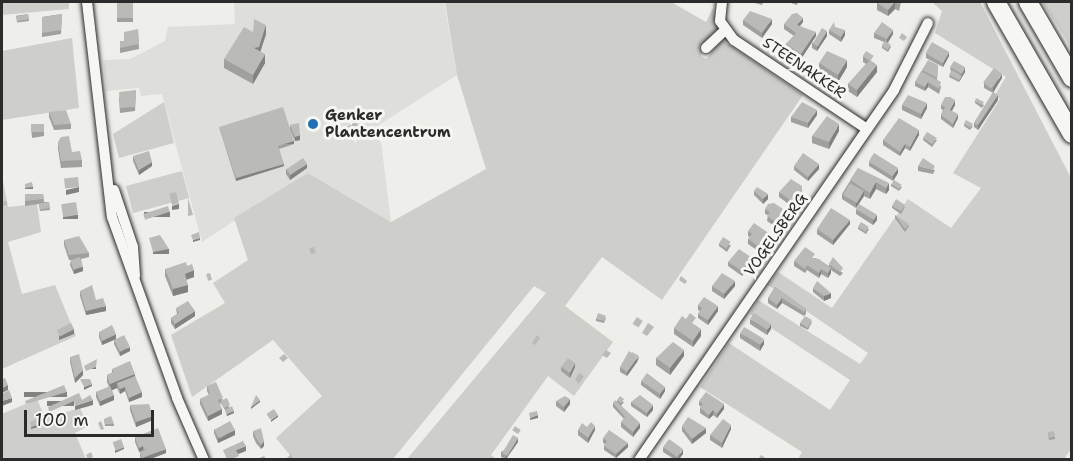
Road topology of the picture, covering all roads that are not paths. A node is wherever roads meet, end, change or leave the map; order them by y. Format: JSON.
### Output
{"nodes":[{"id":1,"x":87,"y":2,"type":"edge"},
{"id":2,"x":723,"y":2,"type":"edge"},
{"id":3,"x":996,"y":2,"type":"edge"},
{"id":4,"x":1028,"y":2,"type":"edge"},
{"id":5,"x":928,"y":23,"type":"dead end"},
{"id":6,"x":724,"y":31,"type":"junction"},
{"id":7,"x":706,"y":48,"type":"dead end"},
{"id":8,"x":1071,"y":78,"type":"edge"},
{"id":9,"x":867,"y":129,"type":"junction"},
{"id":10,"x":1071,"y":134,"type":"edge"},
{"id":11,"x":204,"y":459,"type":"edge"},
{"id":12,"x":639,"y":459,"type":"edge"}],
"edges":[{"from":1,"to":11,"type":"street"},
{"from":2,"to":6,"type":"street"},
{"from":3,"to":10,"type":"highway"},
{"from":4,"to":8,"type":"highway"},
{"from":5,"to":9,"type":"street","name":"VOGELSBERG"},
{"from":6,"to":7,"type":"street"},
{"from":6,"to":9,"type":"street","name":"STEENAKKER"},
{"from":9,"to":12,"type":"street","name":"VOGELSBERG"}]}
